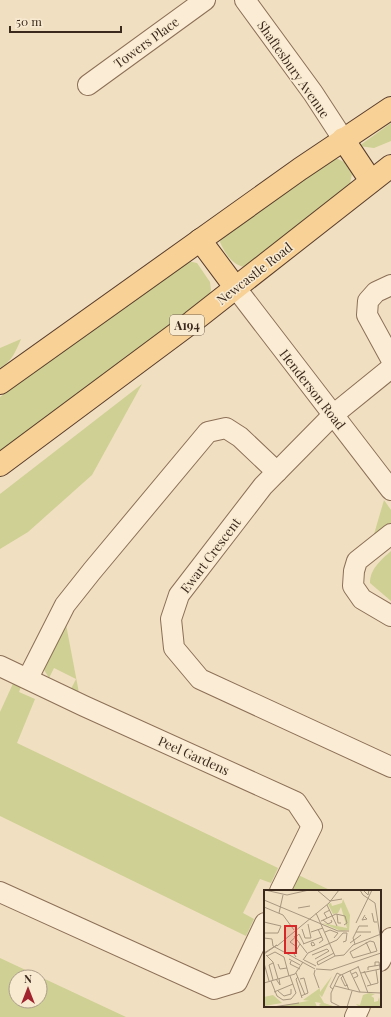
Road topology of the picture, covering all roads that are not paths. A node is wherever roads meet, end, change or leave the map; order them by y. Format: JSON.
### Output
{"nodes":[{"id":1,"x":204,"y":0,"type":"edge"},
{"id":2,"x":245,"y":0,"type":"edge"},
{"id":3,"x":88,"y":85,"type":"dead end"},
{"id":4,"x":391,"y":108,"type":"edge"},
{"id":5,"x":343,"y":139,"type":"junction"},
{"id":6,"x":391,"y":166,"type":"edge"},
{"id":7,"x":372,"y":181,"type":"junction"},
{"id":8,"x":200,"y":240,"type":"junction"},
{"id":9,"x":391,"y":285,"type":"edge"},
{"id":10,"x":235,"y":287,"type":"junction"},
{"id":11,"x":391,"y":359,"type":"edge"},
{"id":12,"x":391,"y":368,"type":"edge"},
{"id":13,"x":0,"y":383,"type":"edge"},
{"id":14,"x":333,"y":415,"type":"junction"},
{"id":15,"x":0,"y":465,"type":"edge"},
{"id":16,"x":277,"y":472,"type":"junction"},
{"id":17,"x":391,"y":490,"type":"edge"},
{"id":18,"x":391,"y":534,"type":"edge"},
{"id":19,"x":391,"y":616,"type":"edge"},
{"id":20,"x":0,"y":666,"type":"edge"},
{"id":21,"x":28,"y":678,"type":"junction"},
{"id":22,"x":391,"y":767,"type":"edge"},
{"id":23,"x":280,"y":890,"type":"edge"},
{"id":24,"x":0,"y":892,"type":"edge"},
{"id":25,"x":264,"y":925,"type":"edge"},
{"id":26,"x":391,"y":938,"type":"edge"},
{"id":27,"x":381,"y":957,"type":"edge"},
{"id":28,"x":360,"y":1007,"type":"edge"},
{"id":29,"x":355,"y":1017,"type":"edge"}],
"edges":[{"from":1,"to":3,"type":"street","name":"Towers Place"},
{"from":2,"to":5,"type":"street","name":"Shaftesbury Avenue"},
{"from":4,"to":5,"type":"main road"},
{"from":5,"to":7,"type":"main road"},
{"from":5,"to":8,"type":"main road"},
{"from":6,"to":7,"type":"main road","name":"Newcastle Road","number":"A194"},
{"from":7,"to":10,"type":"main road","name":"Newcastle Road","number":"A194"},
{"from":8,"to":10,"type":"main road"},
{"from":8,"to":13,"type":"main road"},
{"from":9,"to":11,"type":"street"},
{"from":10,"to":14,"type":"street","name":"Henderson Road"},
{"from":10,"to":15,"type":"main road","name":"Newcastle Road","number":"A194"},
{"from":12,"to":14,"type":"street","name":"Ewart Crescent"},
{"from":14,"to":16,"type":"street","name":"Ewart Crescent"},
{"from":14,"to":17,"type":"street","name":"Henderson Road"},
{"from":16,"to":21,"type":"street"},
{"from":16,"to":22,"type":"street","name":"Ewart Crescent"},
{"from":18,"to":19,"type":"street"},
{"from":20,"to":21,"type":"street","name":"Peel Gardens"},
{"from":21,"to":23,"type":"street","name":"Peel Gardens"},
{"from":24,"to":25,"type":"street"},
{"from":26,"to":27,"type":"street"},
{"from":28,"to":29,"type":"street"}]}
